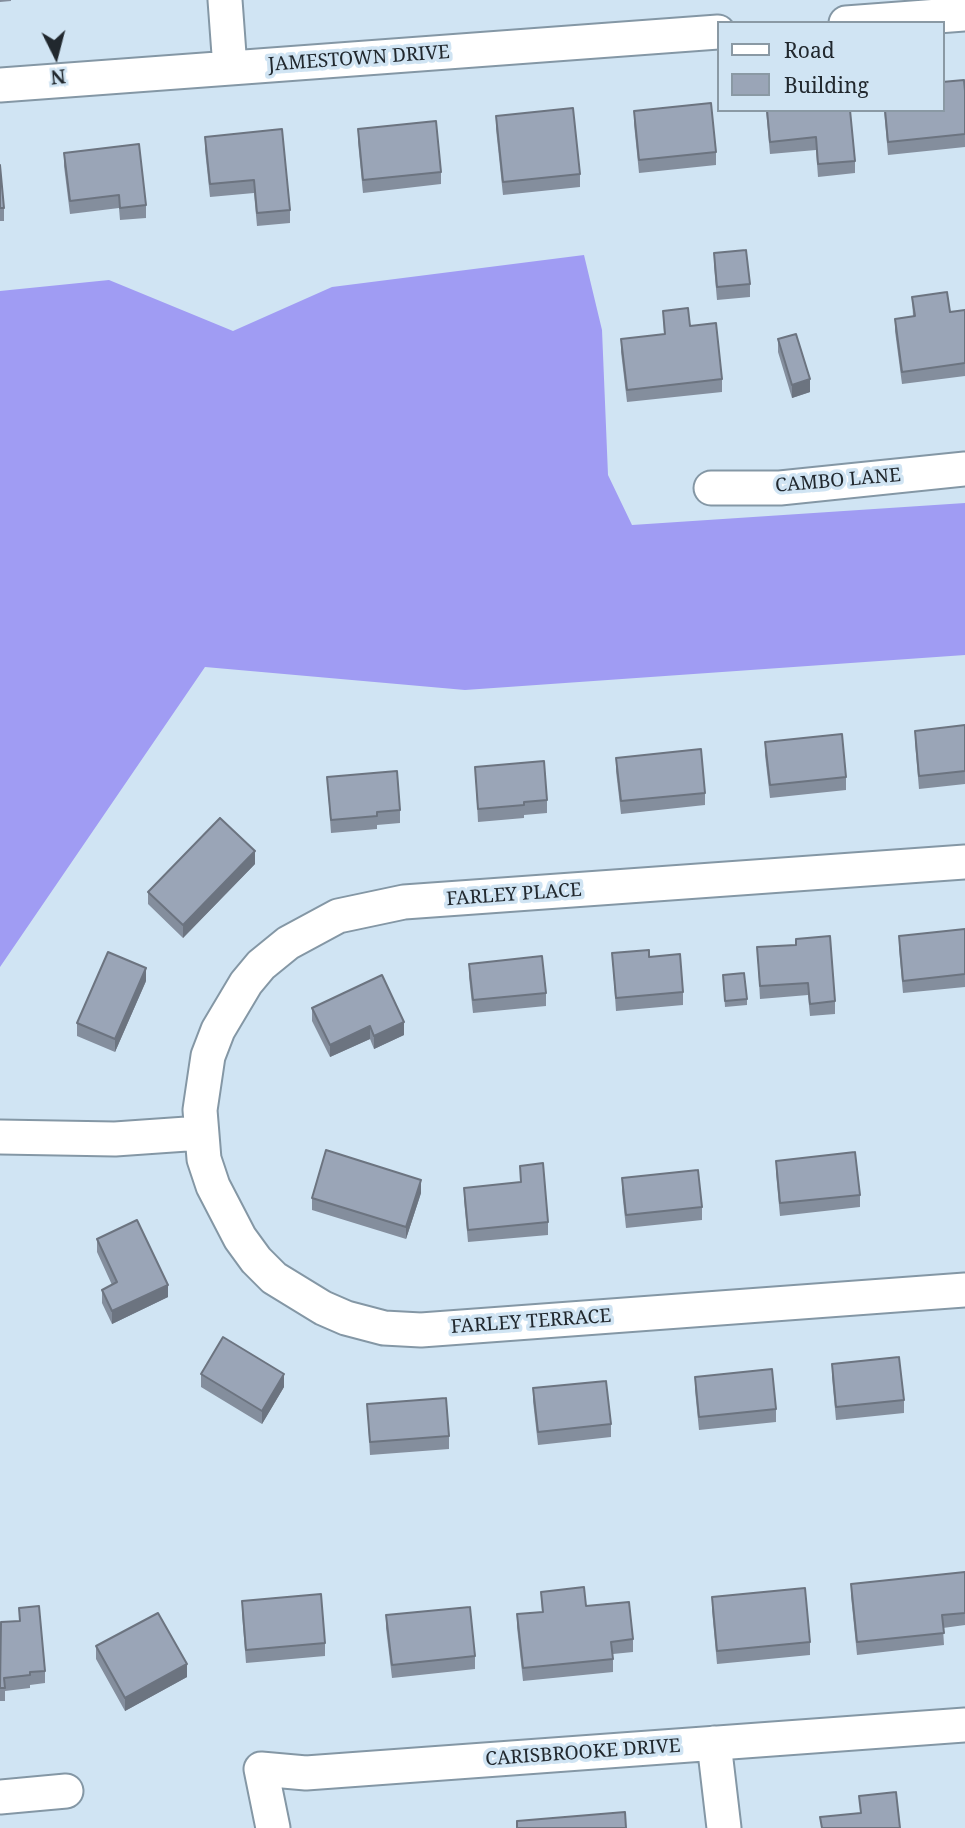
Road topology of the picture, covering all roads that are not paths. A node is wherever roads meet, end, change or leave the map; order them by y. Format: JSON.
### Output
{"nodes":[{"id":1,"x":225,"y":0,"type":"edge"},
{"id":2,"x":965,"y":14,"type":"edge"},
{"id":3,"x":872,"y":21,"type":"edge"},
{"id":4,"x":716,"y":32,"type":"edge"},
{"id":5,"x":230,"y":68,"type":"junction"},
{"id":6,"x":0,"y":85,"type":"edge"},
{"id":7,"x":965,"y":469,"type":"edge"},
{"id":8,"x":710,"y":488,"type":"dead end"},
{"id":9,"x":965,"y":862,"type":"edge"},
{"id":10,"x":201,"y":1133,"type":"junction"},
{"id":11,"x":0,"y":1138,"type":"edge"},
{"id":12,"x":965,"y":1290,"type":"edge"},
{"id":13,"x":965,"y":1725,"type":"edge"},
{"id":14,"x":714,"y":1744,"type":"junction"},
{"id":15,"x":66,"y":1791,"type":"dead end"},
{"id":16,"x":0,"y":1797,"type":"edge"},
{"id":17,"x":273,"y":1828,"type":"edge"},
{"id":18,"x":724,"y":1828,"type":"edge"}],
"edges":[{"from":1,"to":5,"type":"street"},
{"from":2,"to":3,"type":"street"},
{"from":4,"to":5,"type":"street","name":"JAMESTOWN DRIVE"},
{"from":5,"to":6,"type":"street","name":"JAMESTOWN DRIVE"},
{"from":7,"to":8,"type":"street","name":"CAMBO LANE"},
{"from":9,"to":10,"type":"street","name":"FARLEY PLACE"},
{"from":10,"to":11,"type":"street"},
{"from":10,"to":12,"type":"street","name":"FARLEY TERRACE"},
{"from":13,"to":14,"type":"street","name":"CARISBROOKE DRIVE"},
{"from":14,"to":17,"type":"street","name":"CARISBROOKE DRIVE"},
{"from":14,"to":18,"type":"street"},
{"from":15,"to":16,"type":"street"}]}
